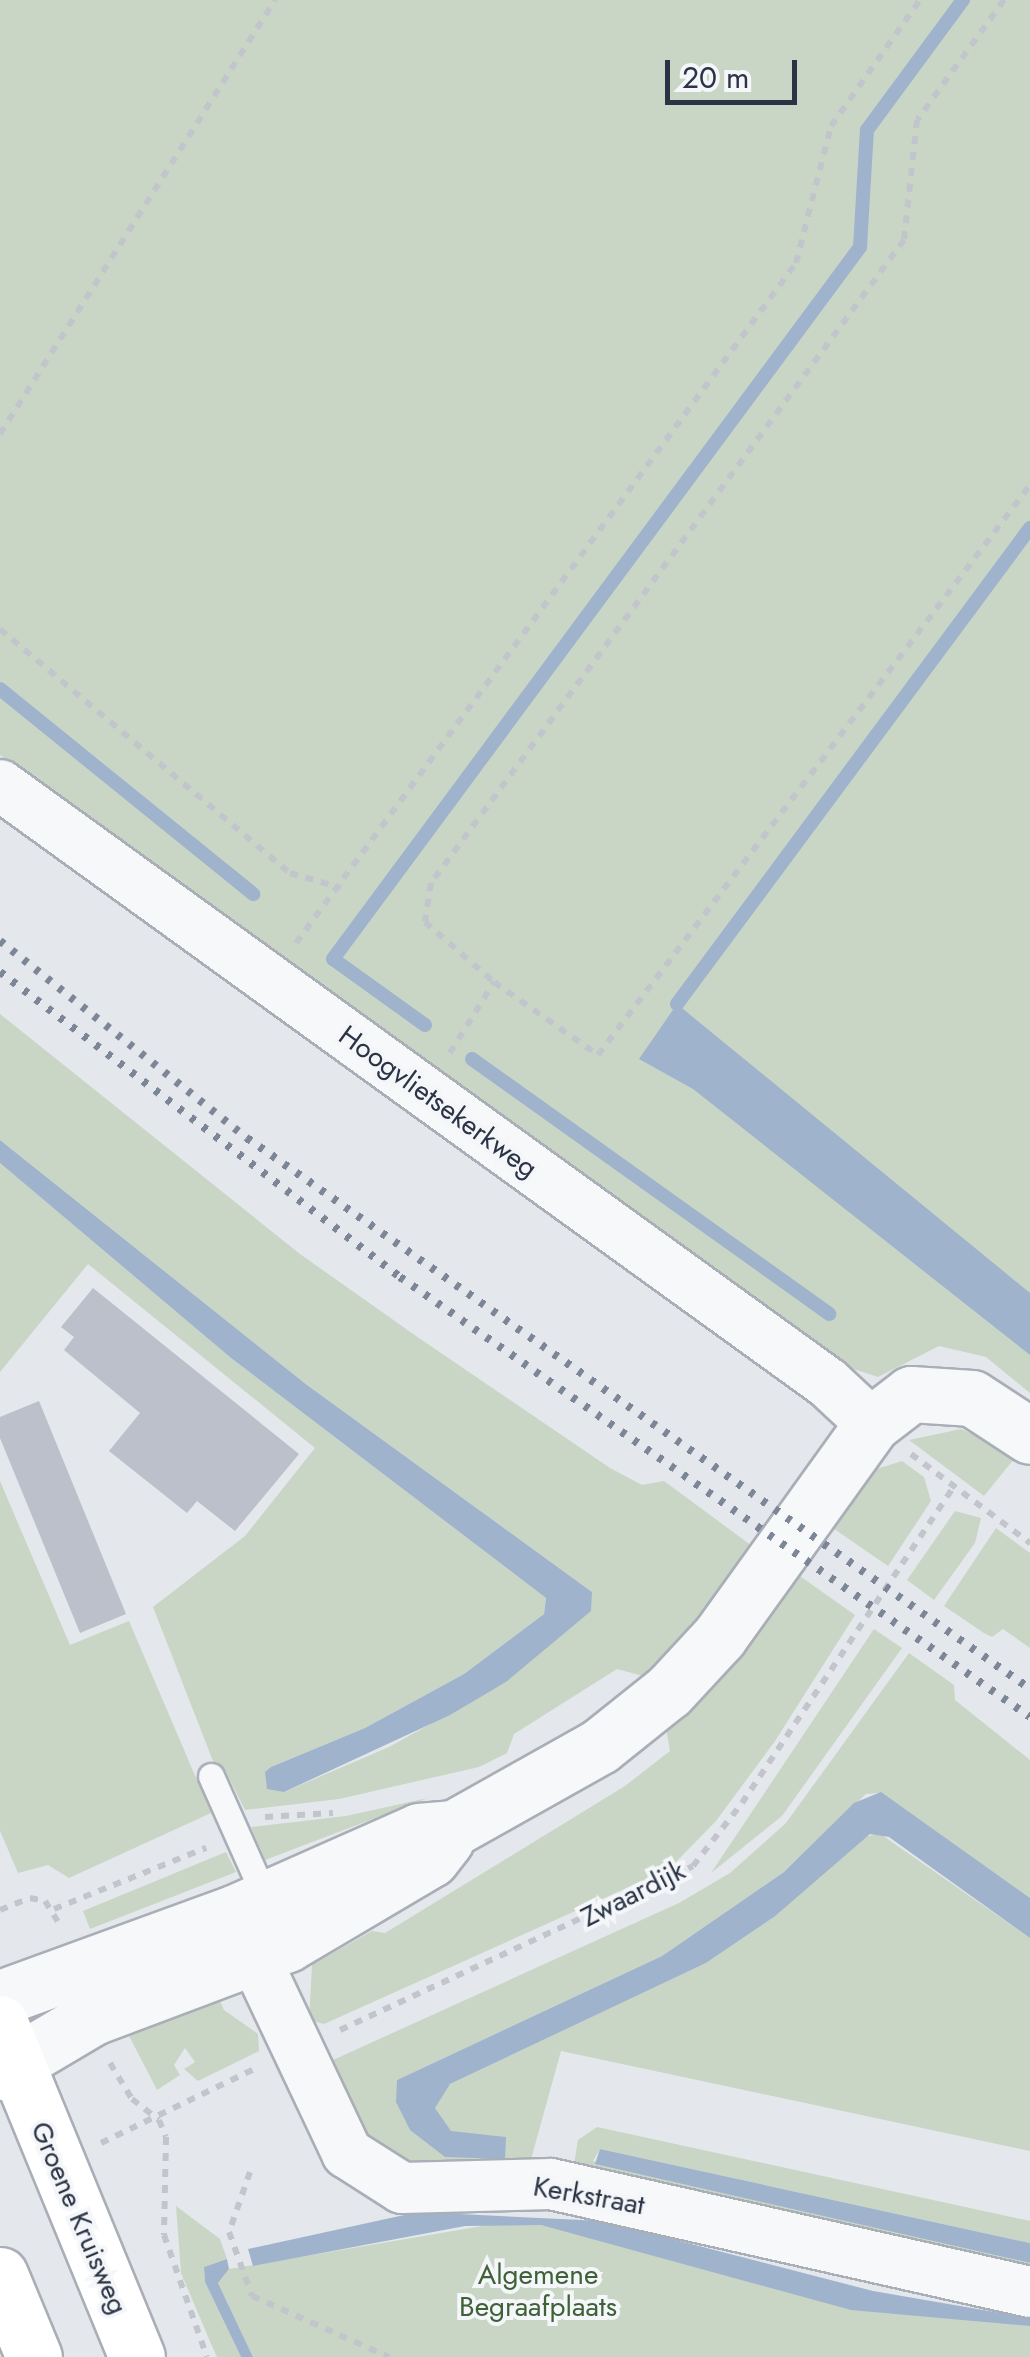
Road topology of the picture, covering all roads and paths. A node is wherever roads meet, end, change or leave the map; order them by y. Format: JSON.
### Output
{"nodes":[{"id":1,"x":274,"y":0,"type":"edge"},
{"id":2,"x":920,"y":0,"type":"edge"},
{"id":3,"x":1004,"y":0,"type":"edge"},
{"id":4,"x":0,"y":434,"type":"edge"},
{"id":5,"x":1030,"y":486,"type":"edge"},
{"id":6,"x":0,"y":629,"type":"edge"},
{"id":7,"x":0,"y":785,"type":"edge"},
{"id":8,"x":341,"y":888,"type":"junction"},
{"id":9,"x":268,"y":980,"type":"junction"},
{"id":10,"x":494,"y":982,"type":"junction"},
{"id":11,"x":428,"y":1094,"type":"junction"},
{"id":12,"x":872,"y":1424,"type":"junction"},
{"id":13,"x":1030,"y":1436,"type":"edge"},
{"id":14,"x":1030,"y":1543,"type":"edge"},
{"id":15,"x":211,"y":1776,"type":"dead end"},
{"id":16,"x":222,"y":1841,"type":"dead end"},
{"id":17,"x":0,"y":1910,"type":"edge"},
{"id":18,"x":261,"y":1938,"type":"junction"},
{"id":19,"x":0,"y":1998,"type":"edge"},
{"id":20,"x":104,"y":2050,"type":"dead end"},
{"id":21,"x":298,"y":2050,"type":"junction"},
{"id":22,"x":5,"y":2053,"type":"edge"},
{"id":23,"x":159,"y":2120,"type":"junction"},
{"id":24,"x":250,"y":2172,"type":"dead end"},
{"id":25,"x":0,"y":2275,"type":"edge"},
{"id":26,"x":1030,"y":2292,"type":"edge"},
{"id":27,"x":34,"y":2357,"type":"edge"},
{"id":28,"x":138,"y":2357,"type":"edge"},
{"id":29,"x":207,"y":2357,"type":"edge"},
{"id":30,"x":390,"y":2357,"type":"edge"}],
"edges":[{"from":1,"to":4,"type":"path"},
{"from":2,"to":8,"type":"path"},
{"from":3,"to":10,"type":"path"},
{"from":5,"to":10,"type":"path"},
{"from":6,"to":8,"type":"path"},
{"from":7,"to":9,"type":"street","name":"Hoogvlietsekerkweg"},
{"from":8,"to":9,"type":"path"},
{"from":9,"to":11,"type":"street","name":"Hoogvlietsekerkweg"},
{"from":10,"to":11,"type":"path"},
{"from":11,"to":12,"type":"street","name":"Hoogvlietsekerkweg"},
{"from":12,"to":13,"type":"street"},
{"from":12,"to":18,"type":"street"},
{"from":14,"to":21,"type":"path","name":"Zwaardijk"},
{"from":15,"to":18,"type":"lane"},
{"from":16,"to":17,"type":"path"},
{"from":18,"to":19,"type":"street"},
{"from":18,"to":21,"type":"street","name":"Kerkstraat"},
{"from":18,"to":22,"type":"street"},
{"from":20,"to":23,"type":"path"},
{"from":21,"to":23,"type":"path","name":"Zwaardijk"},
{"from":21,"to":26,"type":"street","name":"Kerkstraat"},
{"from":22,"to":28,"type":"main road","name":"Groene Kruisweg"},
{"from":23,"to":29,"type":"path"},
{"from":24,"to":30,"type":"path"},
{"from":25,"to":27,"type":"main road"}]}
